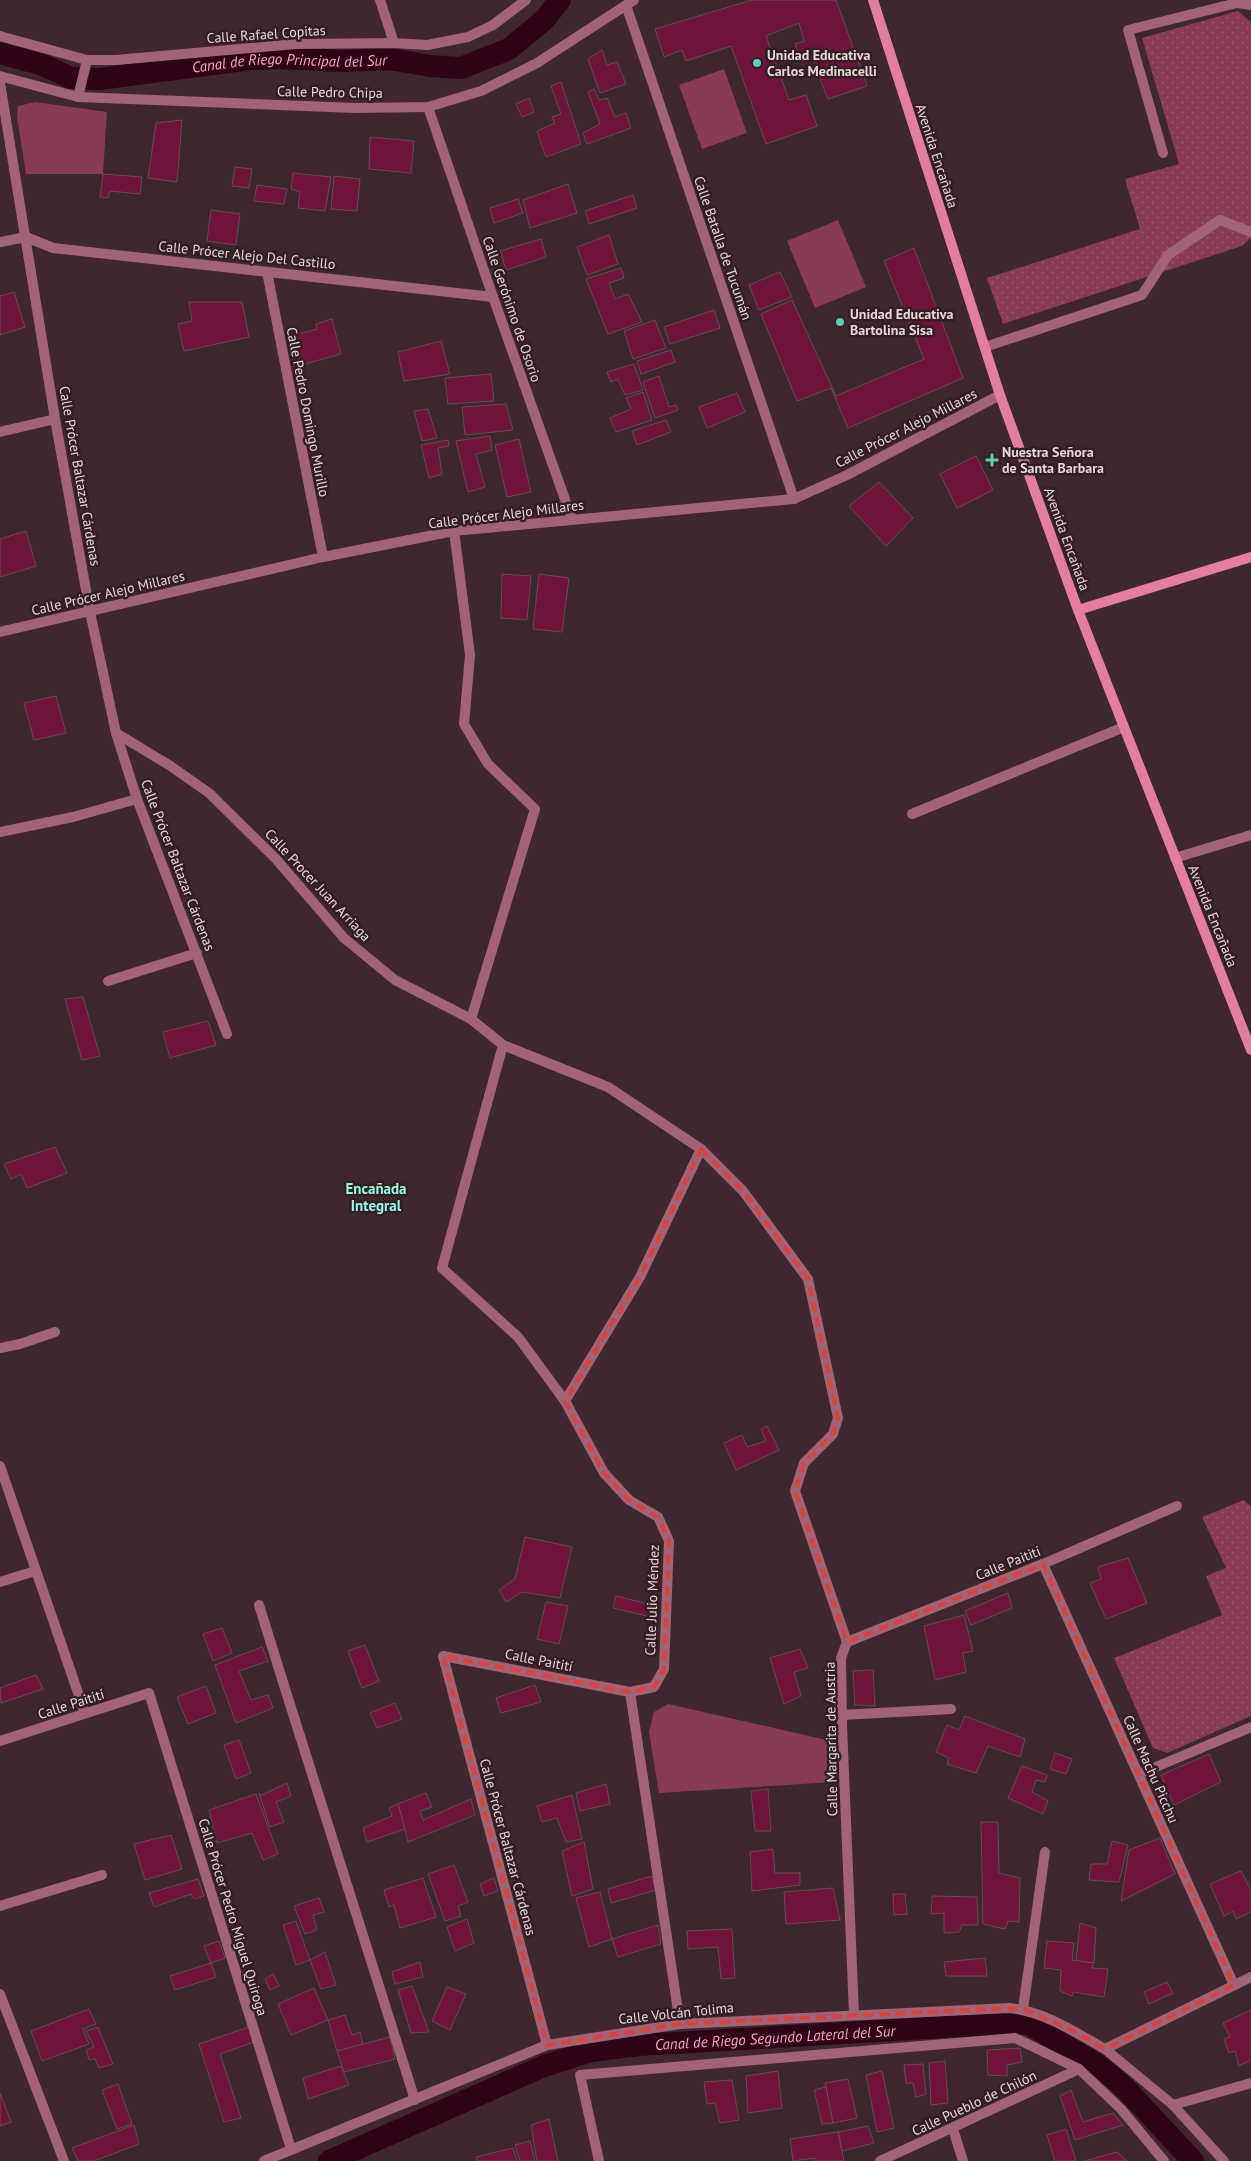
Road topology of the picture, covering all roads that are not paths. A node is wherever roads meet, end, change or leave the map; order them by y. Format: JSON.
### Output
{"nodes":[{"id":1,"x":380,"y":0,"type":"edge"},
{"id":2,"x":526,"y":0,"type":"edge"},
{"id":3,"x":873,"y":0,"type":"edge"},
{"id":4,"x":630,"y":3,"type":"edge"},
{"id":5,"x":1251,"y":5,"type":"edge"},
{"id":6,"x":0,"y":36,"type":"edge"},
{"id":7,"x":394,"y":43,"type":"junction"},
{"id":8,"x":87,"y":62,"type":"junction"},
{"id":9,"x":0,"y":76,"type":"edge"},
{"id":10,"x":0,"y":83,"type":"edge"},
{"id":11,"x":79,"y":96,"type":"junction"},
{"id":12,"x":428,"y":107,"type":"junction"},
{"id":13,"x":1163,"y":153,"type":"dead end"},
{"id":14,"x":1251,"y":232,"type":"edge"},
{"id":15,"x":26,"y":237,"type":"junction"},
{"id":16,"x":0,"y":242,"type":"edge"},
{"id":17,"x":267,"y":272,"type":"junction"},
{"id":18,"x":492,"y":297,"type":"junction"},
{"id":19,"x":985,"y":348,"type":"junction"},
{"id":20,"x":1000,"y":395,"type":"junction"},
{"id":21,"x":55,"y":419,"type":"junction"},
{"id":22,"x":0,"y":432,"type":"edge"},
{"id":23,"x":794,"y":499,"type":"junction"},
{"id":24,"x":572,"y":519,"type":"junction"},
{"id":25,"x":454,"y":531,"type":"junction"},
{"id":26,"x":323,"y":557,"type":"junction"},
{"id":27,"x":1251,"y":557,"type":"edge"},
{"id":28,"x":1078,"y":610,"type":"junction"},
{"id":29,"x":90,"y":612,"type":"junction"},
{"id":30,"x":0,"y":632,"type":"edge"},
{"id":31,"x":1124,"y":728,"type":"junction"},
{"id":32,"x":116,"y":733,"type":"junction"},
{"id":33,"x":138,"y":799,"type":"junction"},
{"id":34,"x":912,"y":814,"type":"dead end"},
{"id":35,"x":0,"y":832,"type":"edge"},
{"id":36,"x":1251,"y":835,"type":"edge"},
{"id":37,"x":1175,"y":858,"type":"junction"},
{"id":38,"x":197,"y":953,"type":"junction"},
{"id":39,"x":108,"y":981,"type":"dead end"},
{"id":40,"x":471,"y":1019,"type":"junction"},
{"id":41,"x":226,"y":1034,"type":"dead end"},
{"id":42,"x":503,"y":1045,"type":"junction"},
{"id":43,"x":1251,"y":1050,"type":"edge"},
{"id":44,"x":701,"y":1149,"type":"junction"},
{"id":45,"x":55,"y":1332,"type":"dead end"},
{"id":46,"x":0,"y":1348,"type":"edge"},
{"id":47,"x":565,"y":1401,"type":"junction"},
{"id":48,"x":0,"y":1466,"type":"edge"},
{"id":49,"x":1177,"y":1506,"type":"dead end"},
{"id":50,"x":1043,"y":1564,"type":"junction"},
{"id":51,"x":35,"y":1571,"type":"junction"},
{"id":52,"x":0,"y":1582,"type":"edge"},
{"id":53,"x":259,"y":1604,"type":"dead end"},
{"id":54,"x":847,"y":1642,"type":"junction"},
{"id":55,"x":443,"y":1656,"type":"joint"},
{"id":56,"x":630,"y":1692,"type":"junction"},
{"id":57,"x":150,"y":1693,"type":"joint"},
{"id":58,"x":951,"y":1709,"type":"dead end"},
{"id":59,"x":85,"y":1713,"type":"junction"},
{"id":60,"x":842,"y":1715,"type":"junction"},
{"id":61,"x":1251,"y":1727,"type":"edge"},
{"id":62,"x":0,"y":1741,"type":"edge"},
{"id":63,"x":1139,"y":1774,"type":"junction"},
{"id":64,"x":1045,"y":1852,"type":"dead end"},
{"id":65,"x":102,"y":1875,"type":"dead end"},
{"id":66,"x":0,"y":1906,"type":"edge"},
{"id":67,"x":1251,"y":1977,"type":"edge"},
{"id":68,"x":1234,"y":1985,"type":"junction"},
{"id":69,"x":0,"y":1994,"type":"edge"},
{"id":70,"x":1023,"y":2009,"type":"junction"},
{"id":71,"x":854,"y":2015,"type":"junction"},
{"id":72,"x":680,"y":2024,"type":"junction"},
{"id":73,"x":547,"y":2045,"type":"junction"},
{"id":74,"x":1105,"y":2049,"type":"junction"},
{"id":75,"x":1079,"y":2069,"type":"junction"},
{"id":76,"x":1251,"y":2083,"type":"edge"},
{"id":77,"x":415,"y":2100,"type":"junction"},
{"id":78,"x":1173,"y":2105,"type":"junction"},
{"id":79,"x":953,"y":2129,"type":"junction"},
{"id":80,"x":291,"y":2149,"type":"junction"},
{"id":81,"x":64,"y":2161,"type":"edge"},
{"id":82,"x":264,"y":2161,"type":"edge"},
{"id":83,"x":599,"y":2161,"type":"edge"},
{"id":84,"x":880,"y":2161,"type":"edge"},
{"id":85,"x":963,"y":2161,"type":"edge"},
{"id":86,"x":1164,"y":2161,"type":"edge"},
{"id":87,"x":1224,"y":2161,"type":"edge"}],
"edges":[{"from":1,"to":7,"type":"street"},
{"from":2,"to":7,"type":"street","name":"Calle Rafael Copitas"},
{"from":3,"to":19,"type":"main road","name":"Avenida Encañada"},
{"from":4,"to":12,"type":"street","name":"Calle Pedro Chipa"},
{"from":4,"to":23,"type":"street","name":"Calle Batalla de Tucumán"},
{"from":5,"to":13,"type":"street"},
{"from":6,"to":8,"type":"street","name":"Calle Rafael Copitas"},
{"from":7,"to":8,"type":"street","name":"Calle Rafael Copitas"},
{"from":8,"to":11,"type":"street"},
{"from":9,"to":11,"type":"street","name":"Calle Pedro Chipa"},
{"from":10,"to":15,"type":"street","name":"Calle Prócer Baltazar Cárdenas"},
{"from":11,"to":12,"type":"street","name":"Calle Pedro Chipa"},
{"from":12,"to":18,"type":"street","name":"Calle Gerónimo de Osorio"},
{"from":14,"to":19,"type":"street"},
{"from":15,"to":16,"type":"street"},
{"from":15,"to":17,"type":"street","name":"Calle Prócer Alejo Del Castillo"},
{"from":15,"to":21,"type":"street","name":"Calle Prócer Baltazar Cárdenas"},
{"from":17,"to":18,"type":"street","name":"Calle Prócer Alejo Del Castillo"},
{"from":17,"to":26,"type":"street","name":"Calle Pedro Domingo Murillo"},
{"from":18,"to":24,"type":"street","name":"Calle Gerónimo de Osorio"},
{"from":19,"to":20,"type":"main road","name":"Avenida Encañada"},
{"from":20,"to":23,"type":"street","name":"Calle Prócer Alejo Millares"},
{"from":20,"to":28,"type":"main road","name":"Avenida Encañada"},
{"from":21,"to":22,"type":"street"},
{"from":21,"to":29,"type":"street","name":"Calle Prócer Baltazar Cárdenas"},
{"from":23,"to":24,"type":"street","name":"Calle Prócer Alejo Millares"},
{"from":24,"to":25,"type":"street","name":"Calle Prócer Alejo Millares"},
{"from":25,"to":26,"type":"street","name":"Calle Prócer Alejo Millares"},
{"from":25,"to":40,"type":"street"},
{"from":26,"to":29,"type":"street","name":"Calle Prócer Alejo Millares"},
{"from":27,"to":28,"type":"main road"},
{"from":28,"to":31,"type":"main road","name":"Avenida Encañada"},
{"from":29,"to":30,"type":"street","name":"Calle Prócer Alejo Millares"},
{"from":29,"to":32,"type":"street","name":"Calle Prócer Baltazar Cárdenas"},
{"from":31,"to":34,"type":"street"},
{"from":31,"to":37,"type":"main road","name":"Avenida Encañada"},
{"from":32,"to":33,"type":"street","name":"Calle Prócer Baltazar Cárdenas"},
{"from":32,"to":40,"type":"street","name":"Calle Procer Juan Arriaga"},
{"from":33,"to":35,"type":"street"},
{"from":33,"to":38,"type":"street","name":"Calle Prócer Baltazar Cárdenas"},
{"from":36,"to":37,"type":"street"},
{"from":37,"to":43,"type":"main road","name":"Avenida Encañada"},
{"from":38,"to":39,"type":"street"},
{"from":38,"to":41,"type":"street","name":"Calle Prócer Baltazar Cárdenas"},
{"from":40,"to":42,"type":"street","name":"Calle Procer Juan Arriaga"},
{"from":42,"to":44,"type":"street","name":"Calle Procer Juan Arriaga"},
{"from":42,"to":47,"type":"street","name":"Calle Julio Méndez"},
{"from":44,"to":47,"type":"street"},
{"from":44,"to":54,"type":"street","name":"Calle Procer Juan Arriaga"},
{"from":45,"to":46,"type":"street"},
{"from":47,"to":56,"type":"street","name":"Calle Julio Méndez"},
{"from":48,"to":51,"type":"street"},
{"from":49,"to":50,"type":"street","name":"Calle Paitití"},
{"from":50,"to":54,"type":"street","name":"Calle Paitití"},
{"from":50,"to":63,"type":"street","name":"Calle Machu Picchu"},
{"from":51,"to":52,"type":"street"},
{"from":51,"to":59,"type":"street"},
{"from":53,"to":77,"type":"street"},
{"from":54,"to":60,"type":"street","name":"Calle Margarita de Austria"},
{"from":55,"to":56,"type":"street","name":"Calle Paitití"},
{"from":55,"to":73,"type":"street","name":"Calle Prócer Baltazar Cárdenas"},
{"from":56,"to":72,"type":"street"},
{"from":57,"to":59,"type":"street","name":"Calle Paitití"},
{"from":57,"to":80,"type":"street","name":"Calle Prócer Pedro Miguel Quiroga"},
{"from":58,"to":60,"type":"street"},
{"from":59,"to":62,"type":"street","name":"Calle Paitití"},
{"from":60,"to":71,"type":"street","name":"Calle Margarita de Austria"},
{"from":61,"to":63,"type":"street"},
{"from":63,"to":68,"type":"street","name":"Calle Machu Picchu"},
{"from":64,"to":70,"type":"street"},
{"from":65,"to":66,"type":"street"},
{"from":67,"to":68,"type":"street"},
{"from":68,"to":74,"type":"street"},
{"from":69,"to":81,"type":"street"},
{"from":70,"to":71,"type":"street","name":"Calle Volcán Tolima"},
{"from":70,"to":74,"type":"street","name":"Calle Volcán Tolima"},
{"from":71,"to":72,"type":"street","name":"Calle Volcán Tolima"},
{"from":72,"to":73,"type":"street","name":"Calle Volcán Tolima"},
{"from":73,"to":77,"type":"street","name":"Calle Volcán Tolima"},
{"from":74,"to":78,"type":"street","name":"Calle Volcán Tolima"},
{"from":75,"to":79,"type":"street","name":"Calle Pueblo de Chilón"},
{"from":75,"to":83,"type":"street"},
{"from":75,"to":86,"type":"street"},
{"from":76,"to":78,"type":"street"},
{"from":77,"to":80,"type":"street","name":"Calle Volcán Tolima"},
{"from":78,"to":87,"type":"street","name":"Calle Volcán Tolima"},
{"from":79,"to":84,"type":"street","name":"Calle Pueblo de Chilón"},
{"from":79,"to":85,"type":"street"},
{"from":80,"to":82,"type":"street","name":"Calle Volcán Tolima"}]}
